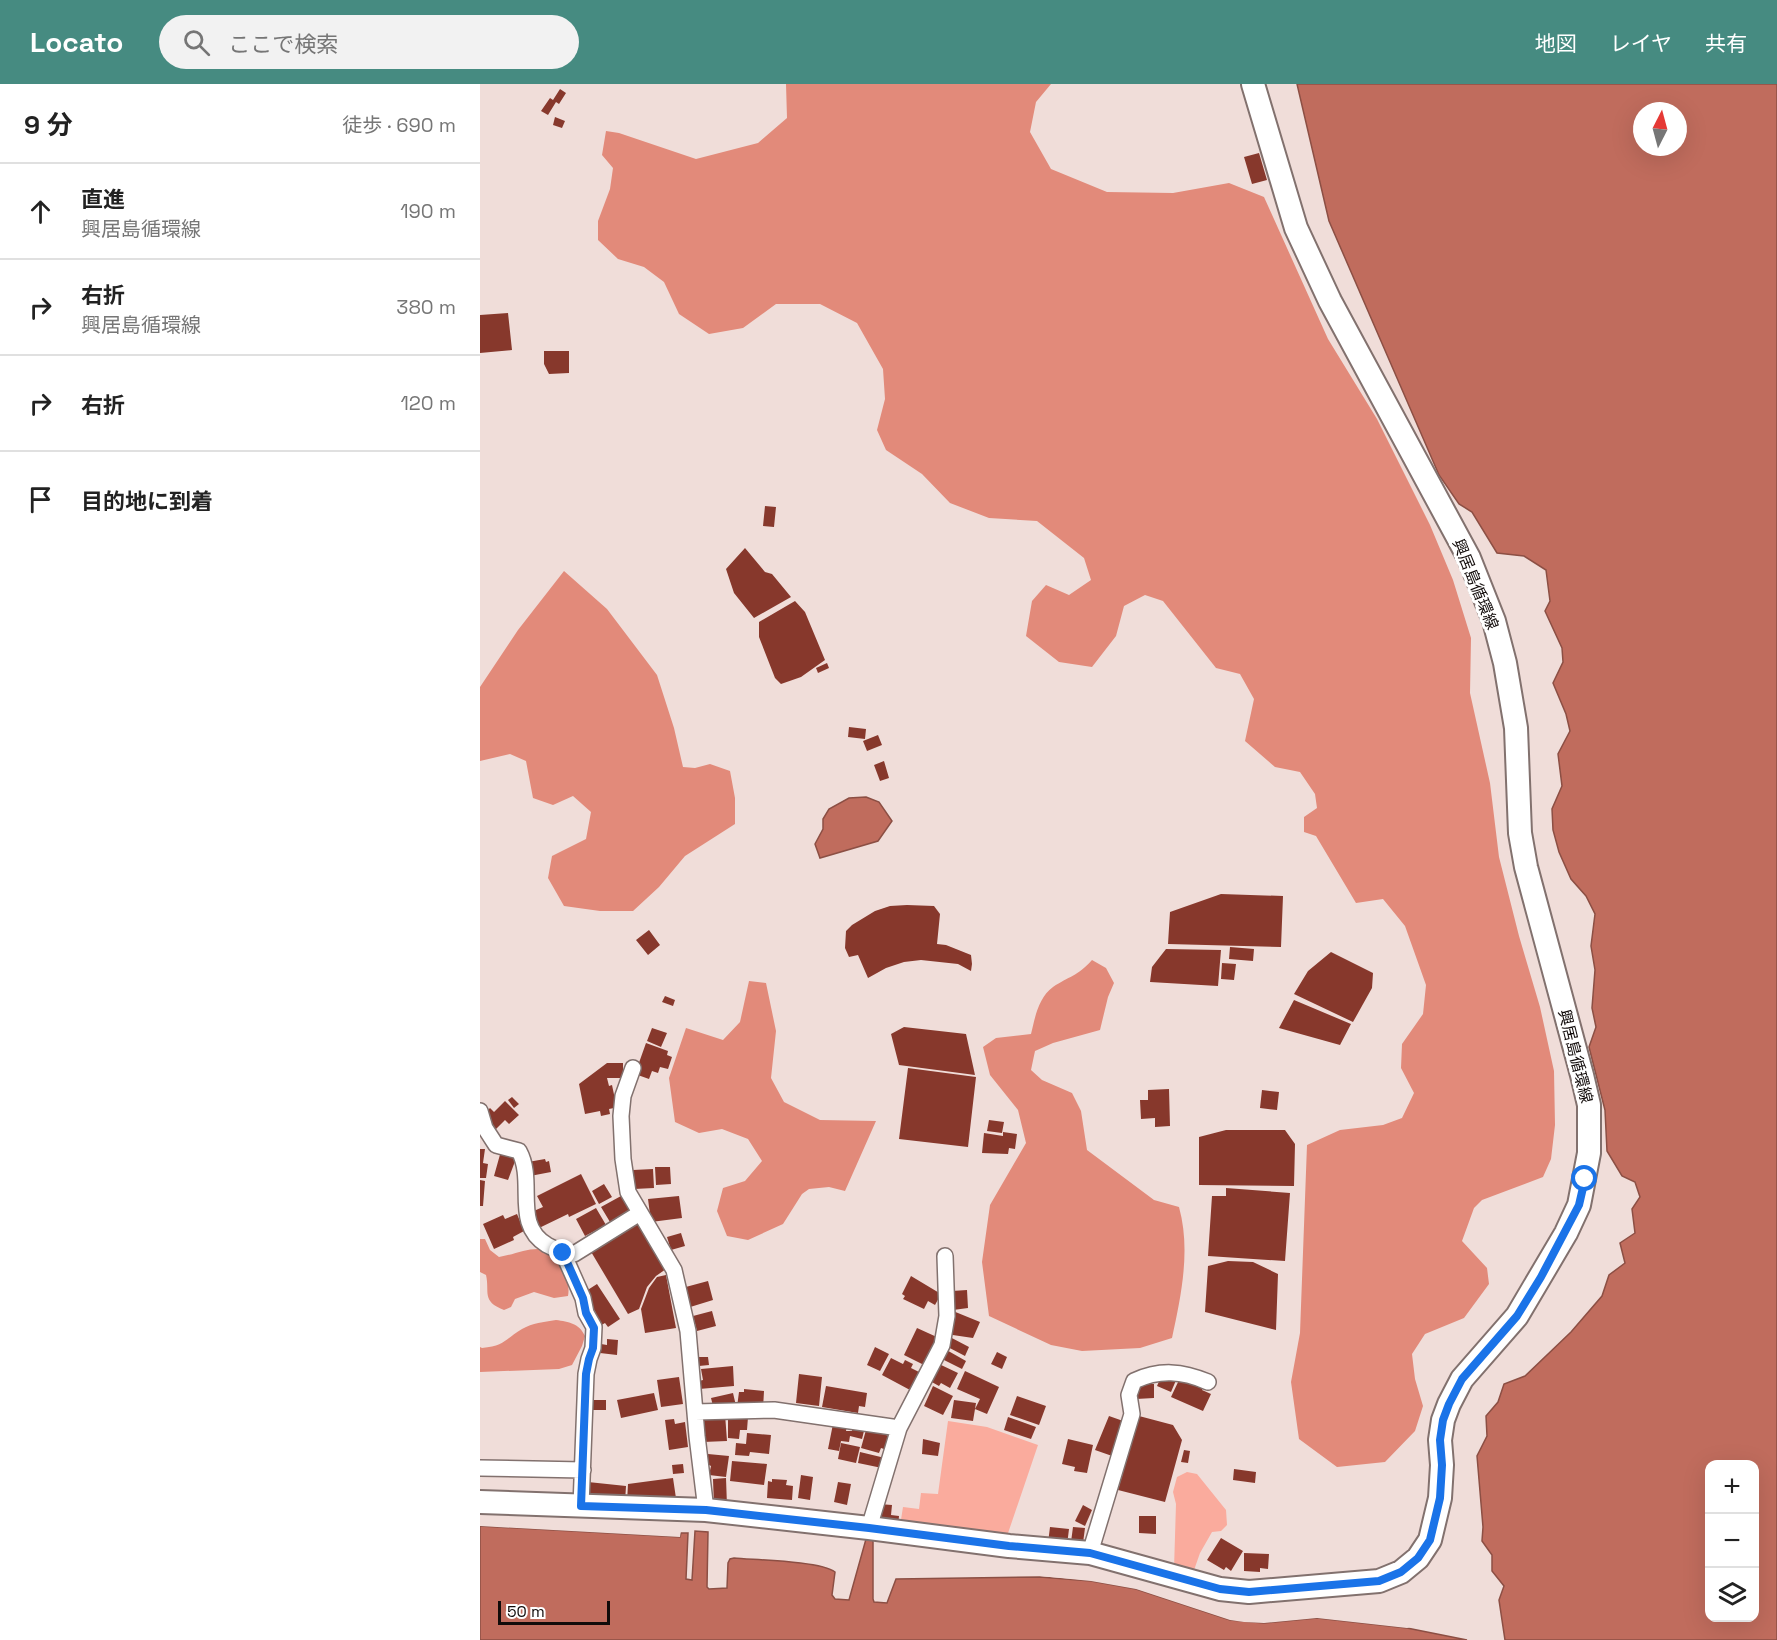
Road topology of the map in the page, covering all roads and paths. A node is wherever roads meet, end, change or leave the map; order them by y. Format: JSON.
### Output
{"nodes":[{"id":1,"x":1253,"y":84,"type":"edge"},
{"id":2,"x":633,"y":1068,"type":"dead end"},
{"id":3,"x":480,"y":1111,"type":"edge"},
{"id":4,"x":640,"y":1213,"type":"junction"},
{"id":5,"x":563,"y":1253,"type":"junction"},
{"id":6,"x":945,"y":1256,"type":"dead end"},
{"id":7,"x":1208,"y":1382,"type":"dead end"},
{"id":8,"x":695,"y":1412,"type":"junction"},
{"id":9,"x":899,"y":1428,"type":"junction"},
{"id":10,"x":480,"y":1468,"type":"edge"},
{"id":11,"x":583,"y":1470,"type":"junction"},
{"id":12,"x":480,"y":1502,"type":"edge"},
{"id":13,"x":581,"y":1506,"type":"junction"},
{"id":14,"x":706,"y":1510,"type":"junction"},
{"id":15,"x":869,"y":1528,"type":"junction"},
{"id":16,"x":1090,"y":1553,"type":"junction"}],
"edges":[{"from":1,"to":16,"type":"main road","name":"興居島循環線"},
{"from":2,"to":4,"type":"street"},
{"from":3,"to":5,"type":"street"},
{"from":4,"to":5,"type":"street"},
{"from":4,"to":8,"type":"street"},
{"from":5,"to":11,"type":"street"},
{"from":6,"to":9,"type":"street"},
{"from":7,"to":16,"type":"street"},
{"from":8,"to":9,"type":"street"},
{"from":8,"to":14,"type":"street"},
{"from":9,"to":15,"type":"street"},
{"from":10,"to":11,"type":"street"},
{"from":11,"to":13,"type":"street"},
{"from":12,"to":13,"type":"main road","name":"興居島循環線"},
{"from":13,"to":14,"type":"main road","name":"興居島循環線"},
{"from":14,"to":15,"type":"main road","name":"興居島循環線"},
{"from":15,"to":16,"type":"main road","name":"興居島循環線"}]}
